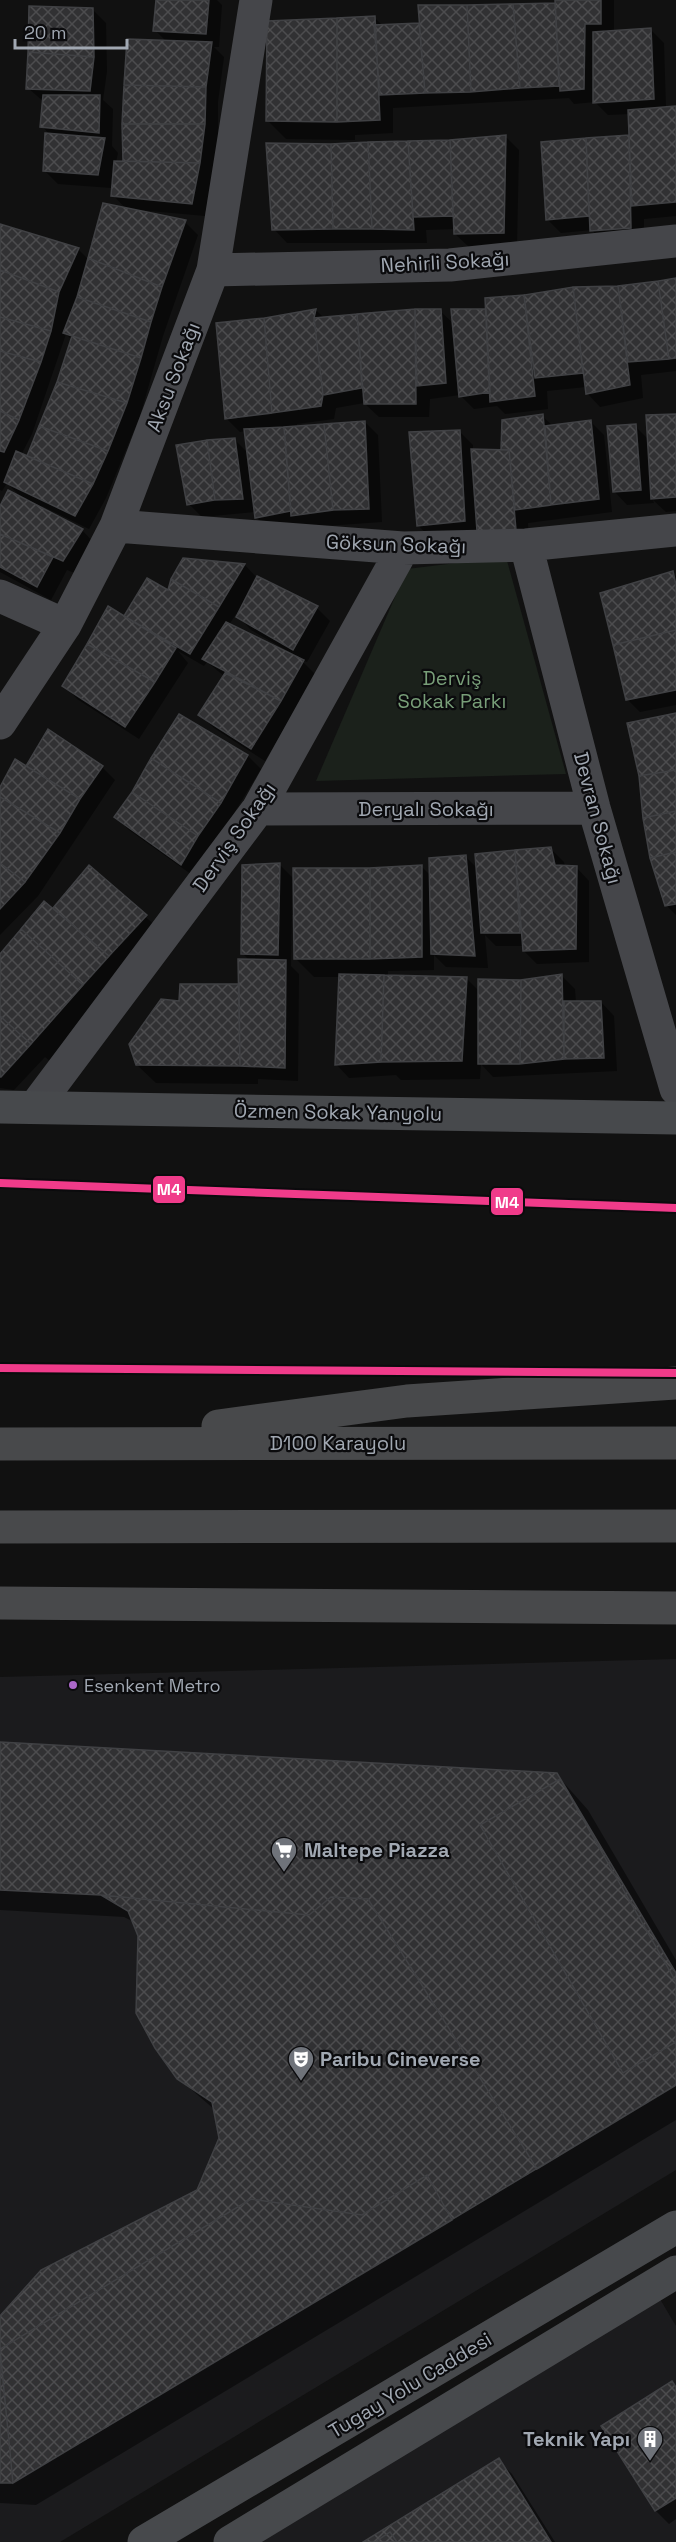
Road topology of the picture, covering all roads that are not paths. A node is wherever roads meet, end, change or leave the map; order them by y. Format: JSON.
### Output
{"nodes":[{"id":1,"x":256,"y":0,"type":"edge"},
{"id":2,"x":676,"y":242,"type":"edge"},
{"id":3,"x":213,"y":270,"type":"junction"},
{"id":4,"x":116,"y":526,"type":"junction"},
{"id":5,"x":676,"y":530,"type":"edge"},
{"id":6,"x":526,"y":545,"type":"junction"},
{"id":7,"x":403,"y":548,"type":"junction"},
{"id":8,"x":0,"y":596,"type":"edge"},
{"id":9,"x":65,"y":625,"type":"junction"},
{"id":10,"x":0,"y":723,"type":"edge"},
{"id":11,"x":594,"y":808,"type":"junction"},
{"id":12,"x":258,"y":809,"type":"junction"},
{"id":13,"x":676,"y":1089,"type":"edge"},
{"id":14,"x":0,"y":1107,"type":"edge"},
{"id":15,"x":35,"y":1107,"type":"junction"},
{"id":16,"x":676,"y":1118,"type":"edge"},
{"id":17,"x":676,"y":1383,"type":"edge"},
{"id":18,"x":676,"y":1443,"type":"edge"},
{"id":19,"x":0,"y":1444,"type":"edge"},
{"id":20,"x":82,"y":1444,"type":"junction"},
{"id":21,"x":676,"y":1526,"type":"edge"},
{"id":22,"x":0,"y":1527,"type":"edge"},
{"id":23,"x":0,"y":1603,"type":"edge"},
{"id":24,"x":675,"y":1608,"type":"edge"},
{"id":25,"x":676,"y":2227,"type":"edge"},
{"id":26,"x":676,"y":2271,"type":"edge"},
{"id":27,"x":144,"y":2542,"type":"edge"},
{"id":28,"x":230,"y":2542,"type":"edge"}],
"edges":[{"from":1,"to":3,"type":"street","name":"Aksu Sokağı"},
{"from":2,"to":3,"type":"street","name":"Nehirli Sokağı"},
{"from":3,"to":4,"type":"street","name":"Aksu Sokağı"},
{"from":4,"to":7,"type":"street","name":"Göksun Sokağı"},
{"from":4,"to":9,"type":"street","name":"Aksu Sokağı"},
{"from":5,"to":6,"type":"street","name":"Göksun Sokağı"},
{"from":6,"to":7,"type":"street","name":"Göksun Sokağı"},
{"from":6,"to":11,"type":"street","name":"Devran Sokağı"},
{"from":7,"to":12,"type":"street","name":"Derviş Sokağı"},
{"from":8,"to":9,"type":"street"},
{"from":9,"to":10,"type":"street","name":"Aksu Sokağı"},
{"from":11,"to":12,"type":"street","name":"Deryalı Sokağı"},
{"from":11,"to":13,"type":"street","name":"Devran Sokağı"},
{"from":12,"to":15,"type":"street","name":"Derviş Sokağı"},
{"from":14,"to":15,"type":"main road","name":"Özmen Sokak Yanyolu"},
{"from":15,"to":16,"type":"main road","name":"Özmen Sokak Yanyolu"},
{"from":17,"to":20,"type":"highway"},
{"from":18,"to":20,"type":"highway","name":"D100 Karayolu"},
{"from":19,"to":20,"type":"highway","name":"D100 Karayolu"},
{"from":21,"to":22,"type":"highway"},
{"from":23,"to":24,"type":"highway"},
{"from":25,"to":27,"type":"main road","name":"Tugay Yolu Caddesi"},
{"from":26,"to":28,"type":"main road","name":"Tugay Yolu Caddesi"}]}
